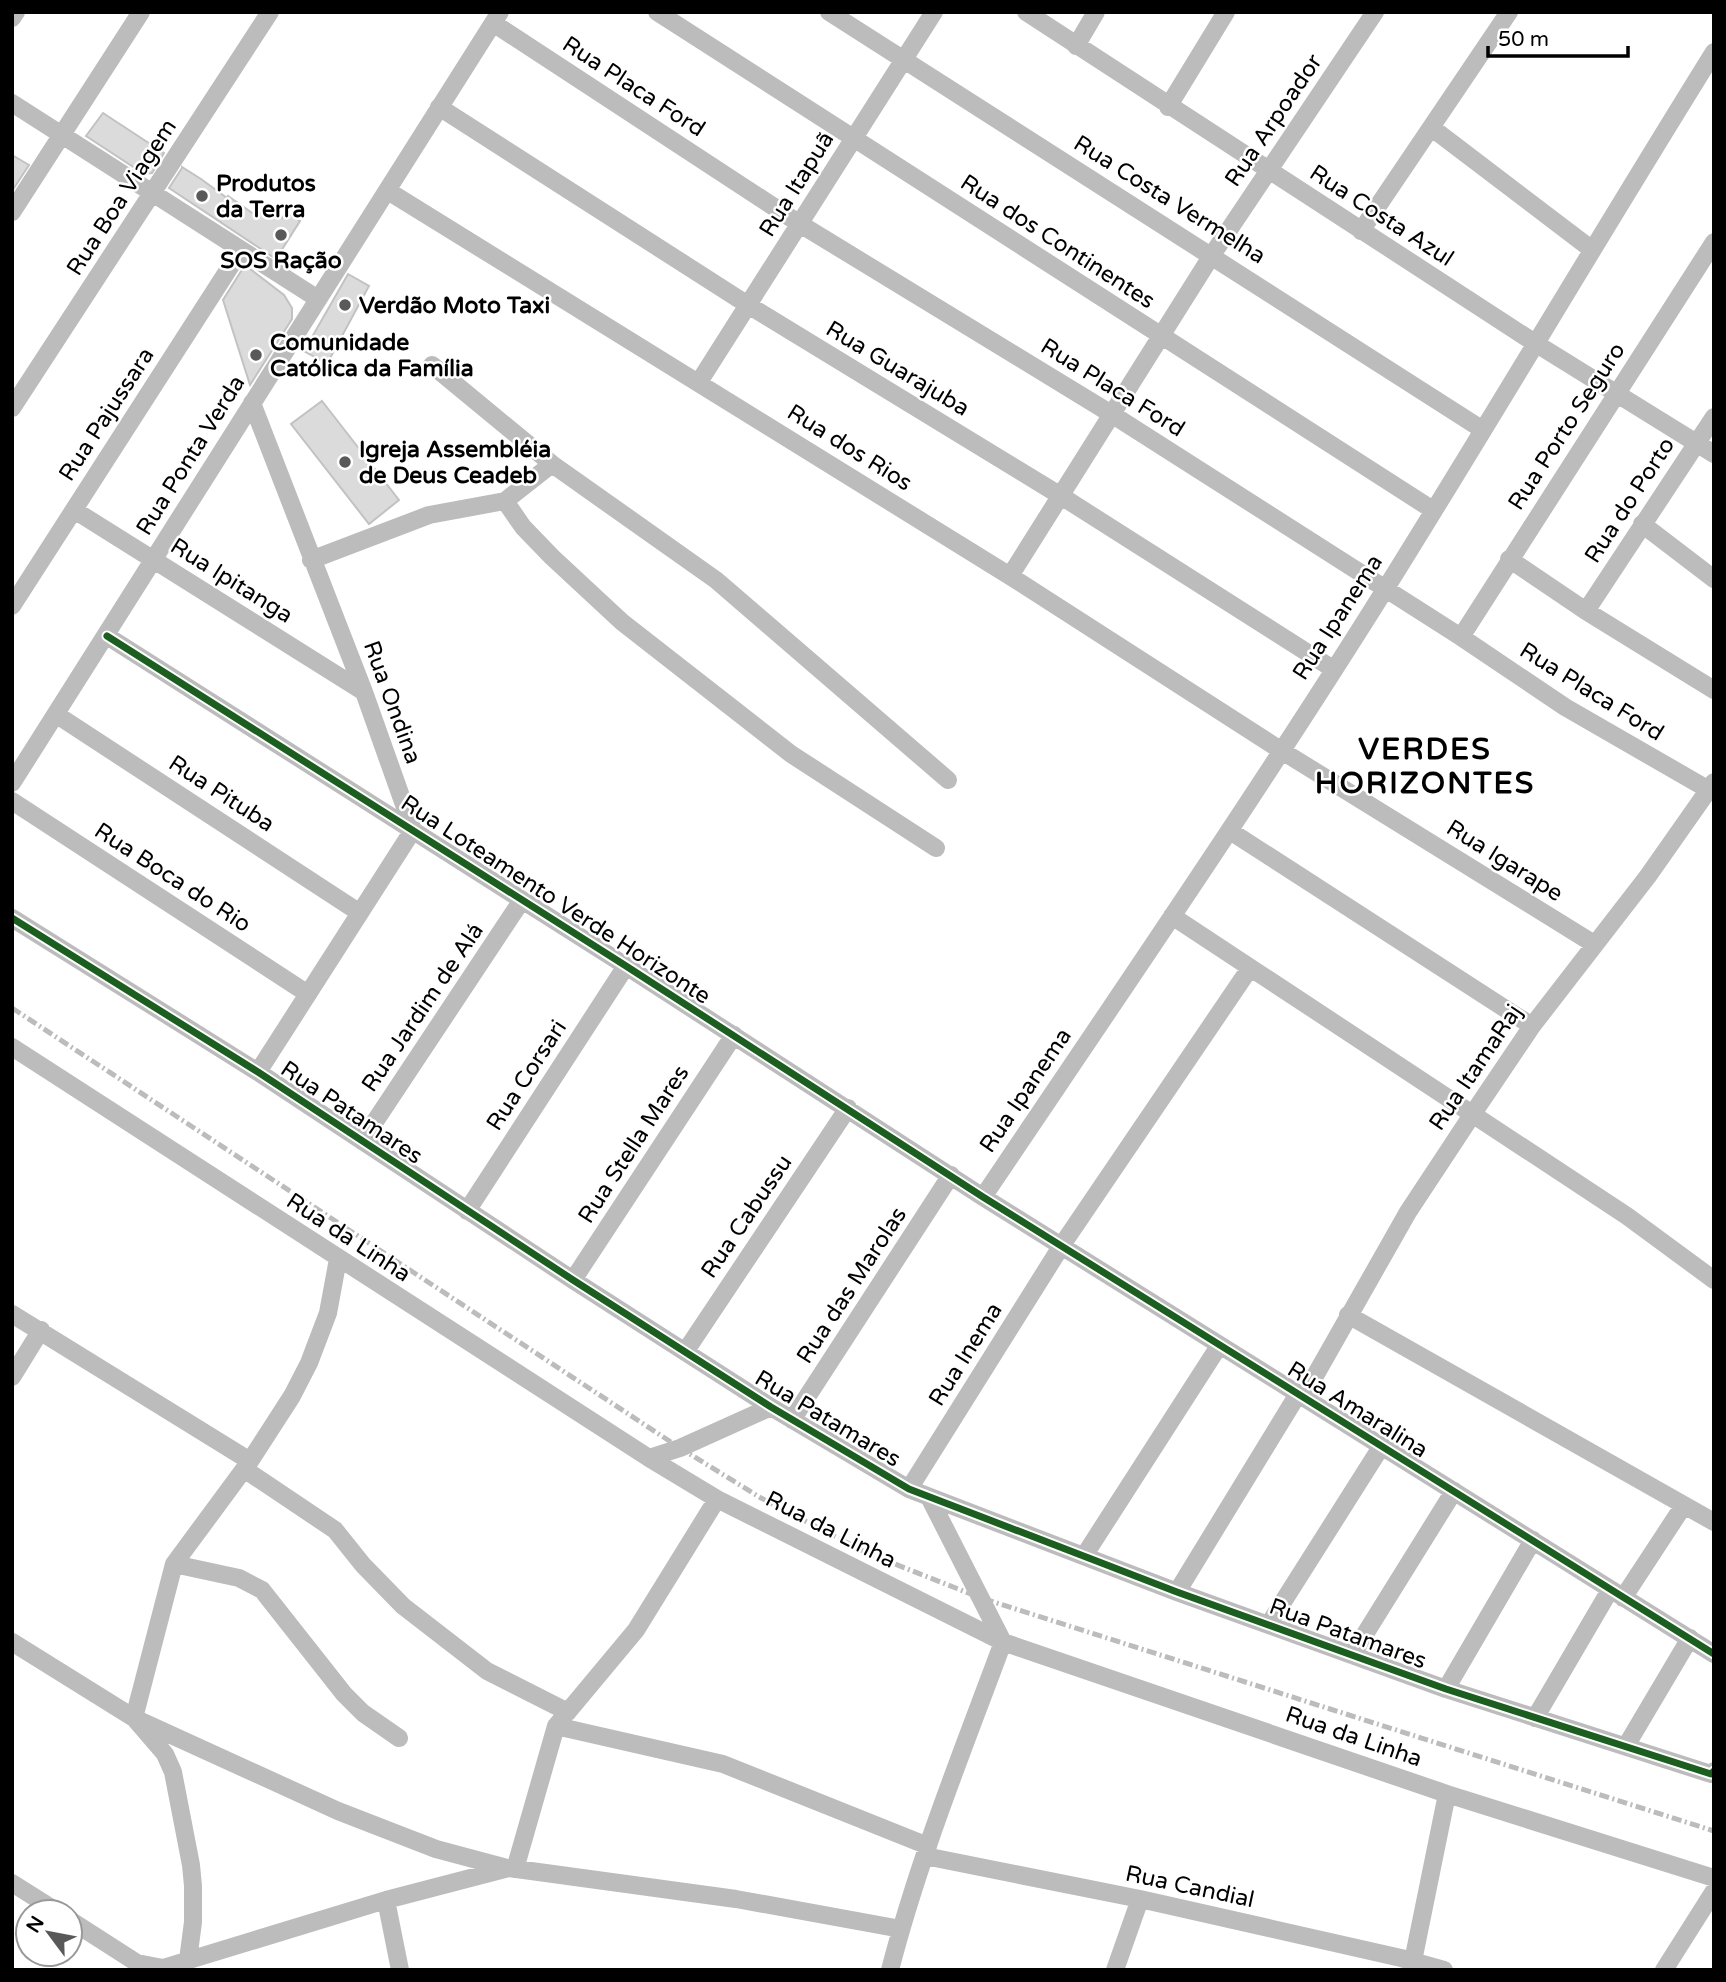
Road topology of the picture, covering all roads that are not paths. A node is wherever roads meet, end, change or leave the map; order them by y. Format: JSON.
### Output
{"nodes":[{"id":1,"x":16,"y":12,"type":"edge"},
{"id":2,"x":141,"y":12,"type":"edge"},
{"id":3,"x":270,"y":12,"type":"edge"},
{"id":4,"x":657,"y":12,"type":"edge"},
{"id":5,"x":829,"y":12,"type":"edge"},
{"id":6,"x":934,"y":12,"type":"edge"},
{"id":7,"x":1026,"y":12,"type":"edge"},
{"id":8,"x":1096,"y":12,"type":"edge"},
{"id":9,"x":1226,"y":12,"type":"edge"},
{"id":10,"x":1375,"y":12,"type":"edge"},
{"id":11,"x":1509,"y":12,"type":"edge"},
{"id":12,"x":12,"y":18,"type":"edge"},
{"id":13,"x":497,"y":18,"type":"edge"},
{"id":14,"x":1076,"y":46,"type":"junction"},
{"id":15,"x":1714,"y":52,"type":"edge"},
{"id":16,"x":904,"y":60,"type":"junction"},
{"id":17,"x":12,"y":103,"type":"edge"},
{"id":18,"x":439,"y":107,"type":"junction"},
{"id":19,"x":1168,"y":107,"type":"junction"},
{"id":20,"x":1432,"y":128,"type":"junction"},
{"id":21,"x":62,"y":135,"type":"junction"},
{"id":22,"x":854,"y":138,"type":"junction"},
{"id":23,"x":1268,"y":170,"type":"junction"},
{"id":24,"x":388,"y":191,"type":"junction"},
{"id":25,"x":153,"y":193,"type":"junction"},
{"id":26,"x":12,"y":212,"type":"edge"},
{"id":27,"x":800,"y":224,"type":"junction"},
{"id":28,"x":1361,"y":231,"type":"junction"},
{"id":29,"x":1714,"y":242,"type":"edge"},
{"id":30,"x":1591,"y":249,"type":"junction"},
{"id":31,"x":241,"y":250,"type":"junction"},
{"id":32,"x":1212,"y":255,"type":"junction"},
{"id":33,"x":318,"y":299,"type":"junction"},
{"id":34,"x":748,"y":305,"type":"junction"},
{"id":35,"x":1161,"y":336,"type":"junction"},
{"id":36,"x":1535,"y":343,"type":"junction"},
{"id":37,"x":432,"y":365,"type":"dead end"},
{"id":38,"x":699,"y":382,"type":"junction"},
{"id":39,"x":1618,"y":392,"type":"junction"},
{"id":40,"x":252,"y":403,"type":"junction"},
{"id":41,"x":12,"y":408,"type":"edge"},
{"id":42,"x":1113,"y":415,"type":"junction"},
{"id":43,"x":1714,"y":417,"type":"edge"},
{"id":44,"x":1483,"y":430,"type":"junction"},
{"id":45,"x":1696,"y":443,"type":"junction"},
{"id":46,"x":1714,"y":454,"type":"edge"},
{"id":47,"x":552,"y":464,"type":"junction"},
{"id":48,"x":1061,"y":496,"type":"junction"},
{"id":49,"x":505,"y":501,"type":"junction"},
{"id":50,"x":74,"y":510,"type":"junction"},
{"id":51,"x":1433,"y":510,"type":"junction"},
{"id":52,"x":1642,"y":524,"type":"junction"},
{"id":53,"x":311,"y":559,"type":"junction"},
{"id":54,"x":1509,"y":559,"type":"junction"},
{"id":55,"x":154,"y":560,"type":"junction"},
{"id":56,"x":1010,"y":576,"type":"junction"},
{"id":57,"x":1714,"y":579,"type":"edge"},
{"id":58,"x":1385,"y":590,"type":"junction"},
{"id":59,"x":12,"y":606,"type":"edge"},
{"id":60,"x":1586,"y":611,"type":"junction"},
{"id":61,"x":107,"y":636,"type":"junction"},
{"id":62,"x":1461,"y":637,"type":"junction"},
{"id":63,"x":1333,"y":669,"type":"junction"},
{"id":64,"x":1714,"y":690,"type":"edge"},
{"id":65,"x":364,"y":692,"type":"junction"},
{"id":66,"x":57,"y":715,"type":"junction"},
{"id":67,"x":1282,"y":751,"type":"junction"},
{"id":68,"x":948,"y":780,"type":"dead end"},
{"id":69,"x":12,"y":783,"type":"edge"},
{"id":70,"x":1711,"y":786,"type":"edge"},
{"id":71,"x":12,"y":801,"type":"edge"},
{"id":72,"x":413,"y":830,"type":"junction"},
{"id":73,"x":1230,"y":831,"type":"junction"},
{"id":74,"x":936,"y":848,"type":"dead end"},
{"id":75,"x":522,"y":900,"type":"junction"},
{"id":76,"x":360,"y":913,"type":"junction"},
{"id":77,"x":1172,"y":916,"type":"junction"},
{"id":78,"x":12,"y":918,"type":"edge"},
{"id":79,"x":1594,"y":944,"type":"junction"},
{"id":80,"x":626,"y":966,"type":"junction"},
{"id":81,"x":1250,"y":968,"type":"junction"},
{"id":82,"x":308,"y":994,"type":"junction"},
{"id":83,"x":1532,"y":1026,"type":"junction"},
{"id":84,"x":734,"y":1035,"type":"junction"},
{"id":85,"x":12,"y":1047,"type":"edge"},
{"id":86,"x":258,"y":1072,"type":"junction"},
{"id":87,"x":848,"y":1108,"type":"junction"},
{"id":88,"x":1472,"y":1115,"type":"junction"},
{"id":89,"x":362,"y":1141,"type":"junction"},
{"id":90,"x":951,"y":1175,"type":"junction"},
{"id":91,"x":983,"y":1197,"type":"junction"},
{"id":92,"x":467,"y":1211,"type":"junction"},
{"id":93,"x":1062,"y":1245,"type":"junction"},
{"id":94,"x":338,"y":1259,"type":"junction"},
{"id":95,"x":573,"y":1280,"type":"junction"},
{"id":96,"x":1714,"y":1280,"type":"edge"},
{"id":97,"x":12,"y":1314,"type":"edge"},
{"id":98,"x":1348,"y":1315,"type":"junction"},
{"id":99,"x":41,"y":1330,"type":"junction"},
{"id":100,"x":1219,"y":1346,"type":"junction"},
{"id":101,"x":685,"y":1352,"type":"junction"},
{"id":102,"x":12,"y":1377,"type":"edge"},
{"id":103,"x":1301,"y":1395,"type":"junction"},
{"id":104,"x":771,"y":1407,"type":"junction"},
{"id":105,"x":792,"y":1420,"type":"junction"},
{"id":106,"x":1381,"y":1447,"type":"junction"},
{"id":107,"x":649,"y":1458,"type":"junction"},
{"id":108,"x":247,"y":1465,"type":"junction"},
{"id":109,"x":909,"y":1489,"type":"junction"},
{"id":110,"x":1454,"y":1491,"type":"junction"},
{"id":111,"x":929,"y":1497,"type":"junction"},
{"id":112,"x":717,"y":1499,"type":"junction"},
{"id":113,"x":1684,"y":1505,"type":"junction"},
{"id":114,"x":1714,"y":1522,"type":"edge"},
{"id":115,"x":1533,"y":1540,"type":"junction"},
{"id":116,"x":1084,"y":1556,"type":"junction"},
{"id":117,"x":174,"y":1564,"type":"junction"},
{"id":118,"x":1177,"y":1592,"type":"junction"},
{"id":119,"x":1617,"y":1594,"type":"junction"},
{"id":120,"x":1269,"y":1624,"type":"junction"},
{"id":121,"x":1690,"y":1638,"type":"junction"},
{"id":122,"x":12,"y":1642,"type":"edge"},
{"id":123,"x":1003,"y":1642,"type":"junction"},
{"id":124,"x":1714,"y":1654,"type":"edge"},
{"id":125,"x":1352,"y":1655,"type":"junction"},
{"id":126,"x":1446,"y":1689,"type":"junction"},
{"id":127,"x":568,"y":1712,"type":"junction"},
{"id":128,"x":134,"y":1718,"type":"junction"},
{"id":129,"x":1535,"y":1718,"type":"junction"},
{"id":130,"x":556,"y":1726,"type":"junction"},
{"id":131,"x":400,"y":1738,"type":"dead end"},
{"id":132,"x":1626,"y":1746,"type":"junction"},
{"id":133,"x":1713,"y":1772,"type":"edge"},
{"id":134,"x":1447,"y":1794,"type":"junction"},
{"id":135,"x":926,"y":1851,"type":"junction"},
{"id":136,"x":512,"y":1869,"type":"junction"},
{"id":137,"x":1714,"y":1878,"type":"edge"},
{"id":138,"x":12,"y":1882,"type":"edge"},
{"id":139,"x":1714,"y":1891,"type":"edge"},
{"id":140,"x":37,"y":1898,"type":"edge"},
{"id":141,"x":1140,"y":1899,"type":"junction"},
{"id":142,"x":386,"y":1900,"type":"junction"},
{"id":143,"x":84,"y":1929,"type":"edge"},
{"id":144,"x":901,"y":1929,"type":"junction"},
{"id":145,"x":188,"y":1961,"type":"junction"},
{"id":146,"x":1403,"y":1963,"type":"edge"},
{"id":147,"x":163,"y":1969,"type":"edge"},
{"id":148,"x":400,"y":1970,"type":"edge"},
{"id":149,"x":890,"y":1970,"type":"edge"},
{"id":150,"x":1115,"y":1970,"type":"edge"},
{"id":151,"x":1444,"y":1970,"type":"edge"},
{"id":152,"x":1664,"y":1970,"type":"edge"}],
"edges":[{"from":1,"to":12,"type":"street"},
{"from":2,"to":21,"type":"street"},
{"from":3,"to":25,"type":"street","name":"Rua Boa Viagem"},
{"from":4,"to":22,"type":"street","name":"Rua dos Continentes"},
{"from":5,"to":16,"type":"street","name":"Rua Costa Vermelha"},
{"from":6,"to":16,"type":"street","name":"Rua Itapuã"},
{"from":7,"to":14,"type":"street","name":"Rua Costa Azul"},
{"from":8,"to":14,"type":"street"},
{"from":9,"to":19,"type":"street"},
{"from":10,"to":23,"type":"street","name":"Rua Arpoador"},
{"from":11,"to":20,"type":"street"},
{"from":13,"to":18,"type":"street","name":"Rua Ponta Verda"},
{"from":13,"to":27,"type":"street","name":"Rua Placa Ford"},
{"from":14,"to":19,"type":"street","name":"Rua Costa Azul"},
{"from":15,"to":30,"type":"street","name":"Rua Ipanema"},
{"from":16,"to":22,"type":"street","name":"Rua Itapuã"},
{"from":16,"to":32,"type":"street","name":"Rua Costa Vermelha"},
{"from":17,"to":21,"type":"street"},
{"from":18,"to":24,"type":"street","name":"Rua Ponta Verda"},
{"from":18,"to":34,"type":"street","name":"Rua Guarajuba"},
{"from":19,"to":23,"type":"street","name":"Rua Costa Azul"},
{"from":20,"to":28,"type":"street"},
{"from":20,"to":30,"type":"street"},
{"from":21,"to":25,"type":"street"},
{"from":21,"to":26,"type":"street"},
{"from":22,"to":27,"type":"street","name":"Rua Itapuã"},
{"from":22,"to":35,"type":"street","name":"Rua dos Continentes"},
{"from":23,"to":28,"type":"street","name":"Rua Costa Azul"},
{"from":23,"to":32,"type":"street","name":"Rua Arpoador"},
{"from":24,"to":33,"type":"street","name":"Rua Ponta Verda"},
{"from":24,"to":38,"type":"street","name":"Rua dos Rios"},
{"from":25,"to":31,"type":"street"},
{"from":25,"to":41,"type":"street","name":"Rua Boa Viagem"},
{"from":27,"to":34,"type":"street","name":"Rua Itapuã"},
{"from":27,"to":42,"type":"street","name":"Rua Placa Ford"},
{"from":28,"to":36,"type":"street","name":"Rua Costa Azul"},
{"from":29,"to":39,"type":"street","name":"Rua Porto Seguro"},
{"from":30,"to":36,"type":"street","name":"Rua Ipanema"},
{"from":31,"to":33,"type":"street"},
{"from":31,"to":50,"type":"street","name":"Rua Pajussara"},
{"from":32,"to":35,"type":"street","name":"Rua Arpoador"},
{"from":32,"to":44,"type":"street","name":"Rua Costa Vermelha"},
{"from":33,"to":40,"type":"street","name":"Rua Ponta Verda"},
{"from":34,"to":38,"type":"street","name":"Rua Itapuã"},
{"from":34,"to":48,"type":"street","name":"Rua Guarajuba"},
{"from":35,"to":42,"type":"street","name":"Rua Arpoador"},
{"from":35,"to":51,"type":"street","name":"Rua dos Continentes"},
{"from":36,"to":39,"type":"street","name":"Rua Costa Azul"},
{"from":36,"to":44,"type":"street","name":"Rua Ipanema"},
{"from":37,"to":47,"type":"street"},
{"from":38,"to":56,"type":"street","name":"Rua dos Rios"},
{"from":39,"to":45,"type":"street","name":"Rua Costa Azul"},
{"from":39,"to":54,"type":"street","name":"Rua Porto Seguro"},
{"from":40,"to":53,"type":"street","name":"Rua Ondina"},
{"from":40,"to":55,"type":"street","name":"Rua Ponta Verda"},
{"from":42,"to":48,"type":"street","name":"Rua Arpoador"},
{"from":42,"to":58,"type":"street","name":"Rua Placa Ford"},
{"from":43,"to":45,"type":"street","name":"Rua do Porto"},
{"from":44,"to":51,"type":"street","name":"Rua Ipanema"},
{"from":45,"to":46,"type":"street","name":"Rua Costa Azul"},
{"from":45,"to":52,"type":"street","name":"Rua do Porto"},
{"from":47,"to":49,"type":"street"},
{"from":47,"to":68,"type":"street"},
{"from":48,"to":56,"type":"street","name":"Rua Arpoador"},
{"from":48,"to":63,"type":"street","name":"Rua Guarajuba"},
{"from":49,"to":53,"type":"street"},
{"from":49,"to":74,"type":"street"},
{"from":50,"to":55,"type":"street","name":"Rua Ipitanga"},
{"from":50,"to":59,"type":"street","name":"Rua Pajussara"},
{"from":51,"to":58,"type":"street","name":"Rua Ipanema"},
{"from":52,"to":57,"type":"street"},
{"from":52,"to":60,"type":"street","name":"Rua do Porto"},
{"from":53,"to":65,"type":"street","name":"Rua Ondina"},
{"from":54,"to":60,"type":"street"},
{"from":54,"to":62,"type":"street","name":"Rua Porto Seguro"},
{"from":55,"to":61,"type":"street","name":"Rua Ponta Verda"},
{"from":55,"to":65,"type":"street","name":"Rua Ipitanga"},
{"from":56,"to":67,"type":"street","name":"Rua dos Rios"},
{"from":58,"to":62,"type":"street","name":"Rua Placa Ford"},
{"from":58,"to":63,"type":"street","name":"Rua Ipanema"},
{"from":60,"to":64,"type":"street"},
{"from":61,"to":66,"type":"street","name":"Rua Ponta Verda"},
{"from":61,"to":72,"type":"street","name":"Rua Loteamento Verde Horizonte"},
{"from":62,"to":70,"type":"street","name":"Rua Placa Ford"},
{"from":63,"to":67,"type":"street","name":"Rua Ipanema"},
{"from":65,"to":72,"type":"street","name":"Rua Ondina"},
{"from":66,"to":69,"type":"street","name":"Rua Ponta Verda"},
{"from":66,"to":76,"type":"street","name":"Rua Pituba"},
{"from":67,"to":73,"type":"street","name":"Rua Ipanema"},
{"from":67,"to":79,"type":"street","name":"Rua Igarape"},
{"from":70,"to":79,"type":"street","name":"Rua ItamaRaj"},
{"from":71,"to":82,"type":"street","name":"Rua Boca do Rio"},
{"from":72,"to":75,"type":"street","name":"Rua Loteamento Verde Horizonte"},
{"from":72,"to":76,"type":"street"},
{"from":73,"to":77,"type":"street","name":"Rua Ipanema"},
{"from":73,"to":83,"type":"street"},
{"from":75,"to":80,"type":"street","name":"Rua Loteamento Verde Horizonte"},
{"from":75,"to":89,"type":"street","name":"Rua Jardim de Alá"},
{"from":76,"to":82,"type":"street"},
{"from":77,"to":81,"type":"street"},
{"from":77,"to":91,"type":"street","name":"Rua Ipanema"},
{"from":78,"to":86,"type":"street","name":"Rua Patamares"},
{"from":79,"to":83,"type":"street","name":"Rua ItamaRaj"},
{"from":80,"to":84,"type":"street","name":"Rua Loteamento Verde Horizonte"},
{"from":80,"to":92,"type":"street","name":"Rua Corsari"},
{"from":81,"to":88,"type":"street"},
{"from":81,"to":93,"type":"street","name":"Rua Inema"},
{"from":82,"to":86,"type":"street"},
{"from":83,"to":88,"type":"street","name":"Rua ItamaRaj"},
{"from":84,"to":87,"type":"street","name":"Rua Loteamento Verde Horizonte"},
{"from":84,"to":95,"type":"street","name":"Rua Stella Mares"},
{"from":85,"to":94,"type":"street","name":"Rua da Linha"},
{"from":86,"to":89,"type":"street","name":"Rua Patamares"},
{"from":87,"to":90,"type":"street","name":"Rua Loteamento Verde Horizonte"},
{"from":87,"to":101,"type":"street","name":"Rua Cabussu"},
{"from":88,"to":96,"type":"street"},
{"from":88,"to":98,"type":"street","name":"Rua ItamaRaj"},
{"from":89,"to":92,"type":"street","name":"Rua Patamares"},
{"from":90,"to":91,"type":"street","name":"Rua Loteamento Verde Horizonte"},
{"from":90,"to":105,"type":"street","name":"Rua das Marolas"},
{"from":91,"to":93,"type":"street","name":"Rua Amaralina"},
{"from":92,"to":95,"type":"street","name":"Rua Patamares"},
{"from":93,"to":100,"type":"street","name":"Rua Amaralina"},
{"from":93,"to":109,"type":"street","name":"Rua Inema"},
{"from":94,"to":107,"type":"street","name":"Rua da Linha"},
{"from":94,"to":108,"type":"street"},
{"from":95,"to":101,"type":"street","name":"Rua Patamares"},
{"from":97,"to":99,"type":"street"},
{"from":98,"to":103,"type":"street","name":"Rua ItamaRaj"},
{"from":98,"to":113,"type":"street"},
{"from":99,"to":102,"type":"street"},
{"from":99,"to":108,"type":"street"},
{"from":100,"to":103,"type":"street","name":"Rua Amaralina"},
{"from":100,"to":116,"type":"street"},
{"from":101,"to":104,"type":"street","name":"Rua Patamares"},
{"from":103,"to":106,"type":"street","name":"Rua Amaralina"},
{"from":103,"to":118,"type":"street","name":"Rua ItamaRaj"},
{"from":104,"to":105,"type":"street","name":"Rua Patamares"},
{"from":104,"to":107,"type":"street"},
{"from":105,"to":109,"type":"street","name":"Rua Patamares"},
{"from":106,"to":110,"type":"street","name":"Rua Amaralina"},
{"from":106,"to":120,"type":"street"},
{"from":107,"to":112,"type":"street","name":"Rua da Linha"},
{"from":108,"to":117,"type":"street"},
{"from":108,"to":127,"type":"street"},
{"from":109,"to":111,"type":"street","name":"Rua Patamares"},
{"from":110,"to":115,"type":"street","name":"Rua Amaralina"},
{"from":110,"to":125,"type":"street"},
{"from":111,"to":116,"type":"street","name":"Rua Patamares"},
{"from":111,"to":123,"type":"street"},
{"from":112,"to":123,"type":"street","name":"Rua da Linha"},
{"from":112,"to":127,"type":"street"},
{"from":113,"to":114,"type":"street"},
{"from":113,"to":119,"type":"street"},
{"from":115,"to":119,"type":"street","name":"Rua Amaralina"},
{"from":115,"to":126,"type":"street"},
{"from":116,"to":118,"type":"street","name":"Rua Patamares"},
{"from":117,"to":128,"type":"street"},
{"from":117,"to":131,"type":"street"},
{"from":118,"to":120,"type":"street","name":"Rua Patamares"},
{"from":119,"to":121,"type":"street","name":"Rua Amaralina"},
{"from":119,"to":129,"type":"street"},
{"from":120,"to":125,"type":"street","name":"Rua Patamares"},
{"from":121,"to":124,"type":"street","name":"Rua Amaralina"},
{"from":121,"to":132,"type":"street"},
{"from":122,"to":128,"type":"street"},
{"from":123,"to":134,"type":"street","name":"Rua da Linha"},
{"from":123,"to":135,"type":"street"},
{"from":125,"to":126,"type":"street","name":"Rua Patamares"},
{"from":126,"to":129,"type":"street","name":"Rua Patamares"},
{"from":127,"to":130,"type":"street"},
{"from":128,"to":136,"type":"street"},
{"from":128,"to":145,"type":"street"},
{"from":129,"to":132,"type":"street","name":"Rua Patamares"},
{"from":130,"to":135,"type":"street","name":"Rua Candial"},
{"from":130,"to":136,"type":"street"},
{"from":132,"to":133,"type":"street","name":"Rua Patamares"},
{"from":134,"to":137,"type":"street","name":"Rua da Linha"},
{"from":134,"to":146,"type":"street"},
{"from":135,"to":141,"type":"street","name":"Rua Candial"},
{"from":135,"to":144,"type":"street"},
{"from":136,"to":142,"type":"street"},
{"from":136,"to":144,"type":"street"},
{"from":138,"to":140,"type":"street"},
{"from":139,"to":152,"type":"street"},
{"from":141,"to":146,"type":"street","name":"Rua Candial"},
{"from":141,"to":150,"type":"street"},
{"from":142,"to":145,"type":"street"},
{"from":142,"to":148,"type":"street"},
{"from":143,"to":147,"type":"street"},
{"from":144,"to":149,"type":"street"},
{"from":145,"to":147,"type":"street"},
{"from":146,"to":151,"type":"street","name":"Rua Candial"}]}
